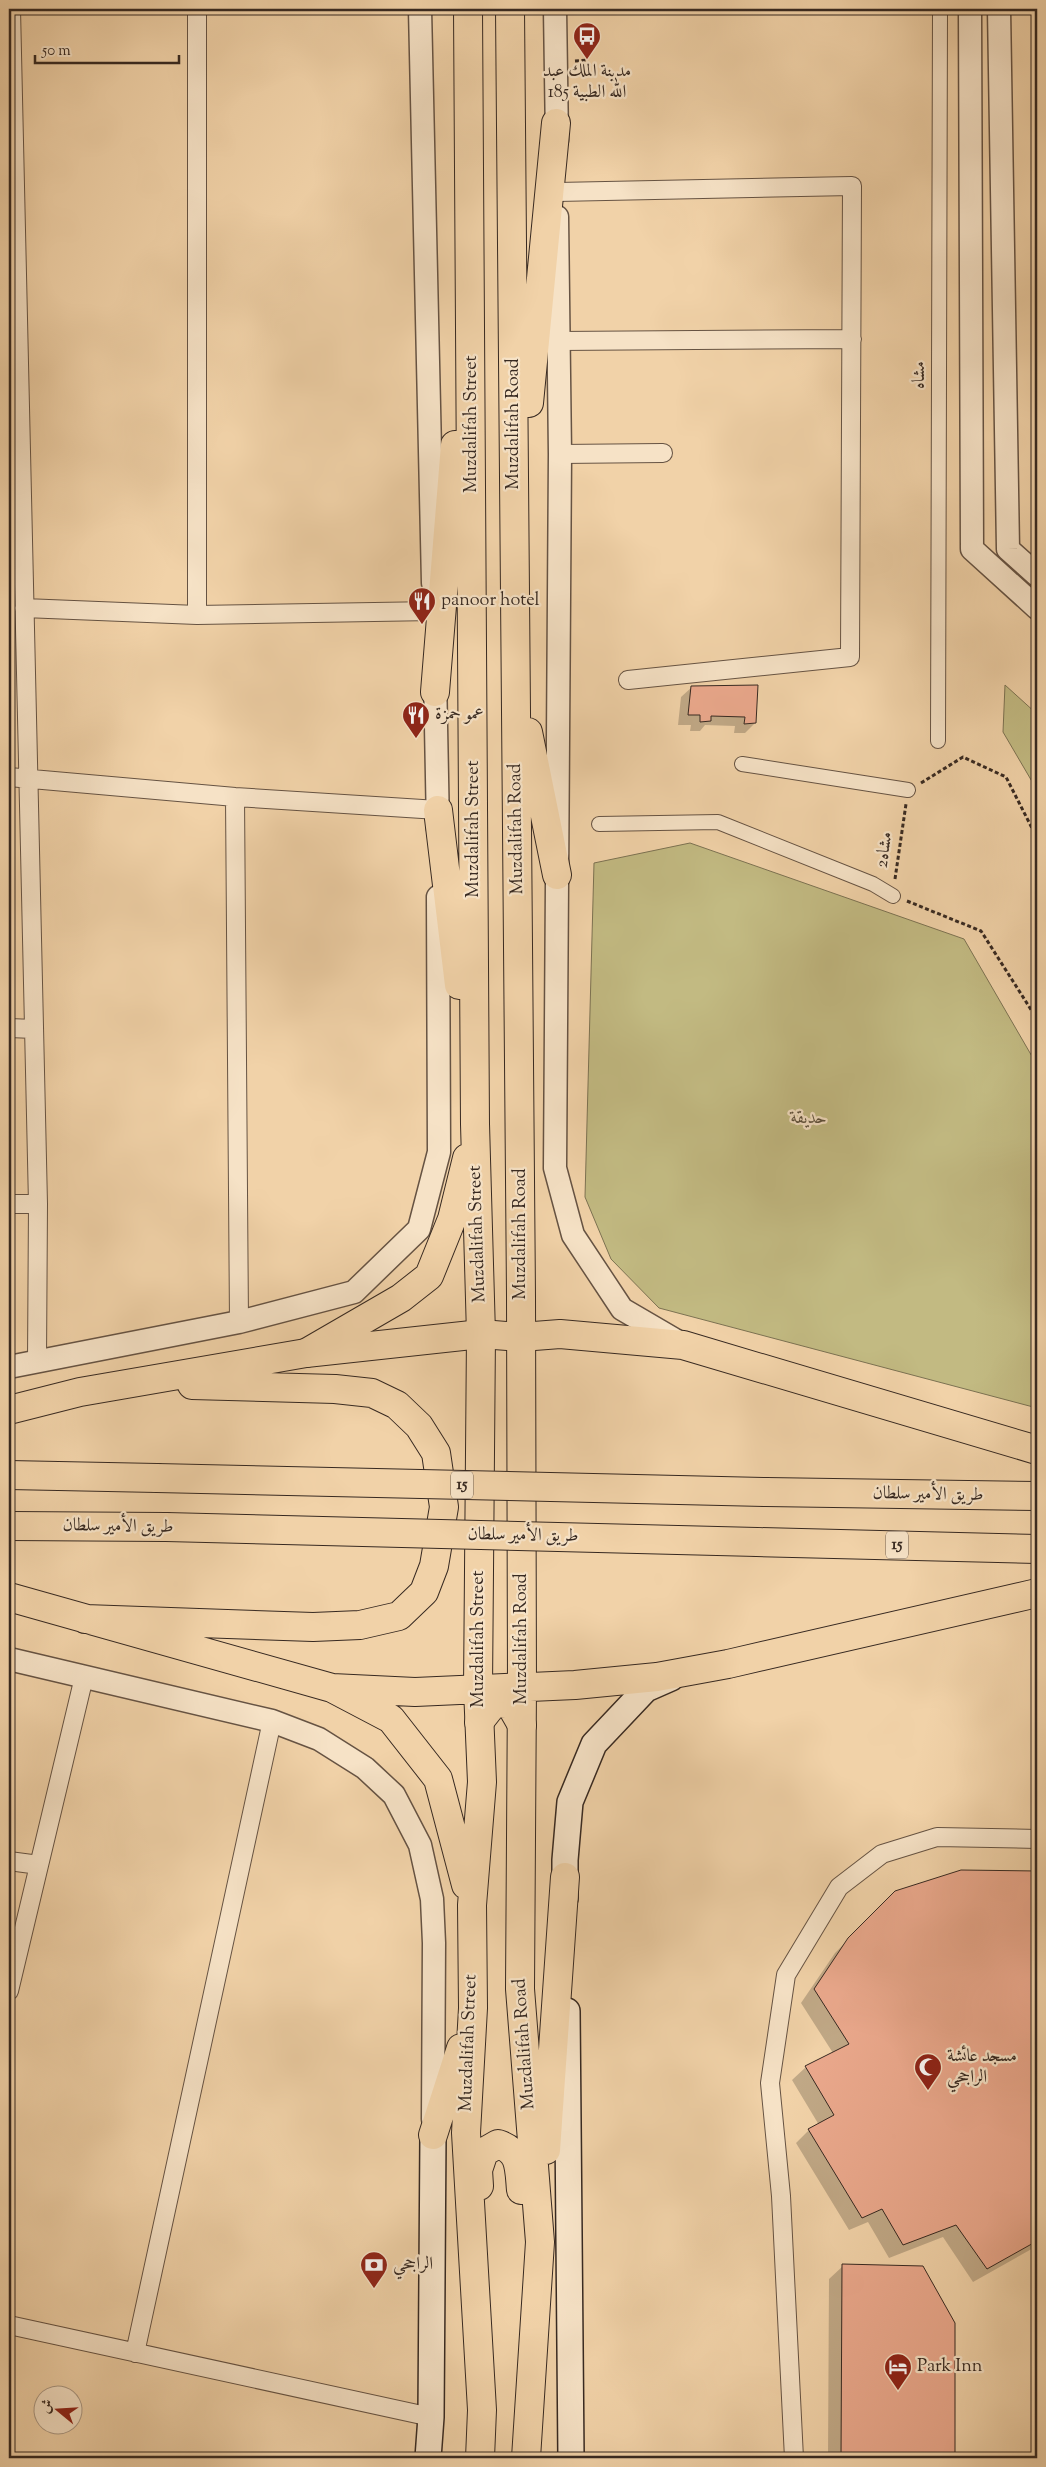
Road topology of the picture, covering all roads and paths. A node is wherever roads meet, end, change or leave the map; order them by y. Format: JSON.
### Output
{"nodes":[{"id":1,"x":11,"y":9,"type":"edge"},
{"id":2,"x":198,"y":9,"type":"edge"},
{"id":3,"x":420,"y":9,"type":"edge"},
{"id":4,"x":468,"y":9,"type":"edge"},
{"id":5,"x":510,"y":9,"type":"edge"},
{"id":6,"x":555,"y":9,"type":"edge"},
{"id":7,"x":940,"y":9,"type":"edge"},
{"id":8,"x":970,"y":9,"type":"edge"},
{"id":9,"x":999,"y":9,"type":"edge"},
{"id":10,"x":10,"y":47,"type":"edge"},
{"id":11,"x":556,"y":123,"type":"junction"},
{"id":12,"x":557,"y":192,"type":"junction"},
{"id":13,"x":13,"y":247,"type":"edge"},
{"id":14,"x":471,"y":257,"type":"junction"},
{"id":15,"x":852,"y":339,"type":"junction"},
{"id":16,"x":559,"y":341,"type":"junction"},
{"id":17,"x":15,"y":429,"type":"edge"},
{"id":18,"x":663,"y":453,"type":"dead end"},
{"id":19,"x":560,"y":454,"type":"junction"},
{"id":20,"x":1037,"y":575,"type":"edge"},
{"id":21,"x":16,"y":577,"type":"edge"},
{"id":22,"x":24,"y":608,"type":"junction"},
{"id":23,"x":1037,"y":608,"type":"edge"},
{"id":24,"x":434,"y":611,"type":"junction"},
{"id":25,"x":515,"y":614,"type":"junction"},
{"id":26,"x":197,"y":615,"type":"junction"},
{"id":27,"x":516,"y":668,"type":"junction"},
{"id":28,"x":628,"y":680,"type":"dead end"},
{"id":29,"x":435,"y":692,"type":"junction"},
{"id":30,"x":938,"y":741,"type":"dead end"},
{"id":31,"x":742,"y":764,"type":"dead end"},
{"id":32,"x":9,"y":777,"type":"edge"},
{"id":33,"x":28,"y":778,"type":"junction"},
{"id":34,"x":908,"y":790,"type":"junction"},
{"id":35,"x":235,"y":797,"type":"junction"},
{"id":36,"x":438,"y":810,"type":"junction"},
{"id":37,"x":599,"y":824,"type":"dead end"},
{"id":38,"x":1037,"y":838,"type":"edge"},
{"id":39,"x":557,"y":876,"type":"junction"},
{"id":40,"x":893,"y":896,"type":"junction"},
{"id":41,"x":1037,"y":1019,"type":"edge"},
{"id":42,"x":9,"y":1028,"type":"edge"},
{"id":43,"x":34,"y":1029,"type":"junction"},
{"id":44,"x":475,"y":1124,"type":"junction"},
{"id":45,"x":9,"y":1204,"type":"edge"},
{"id":46,"x":38,"y":1204,"type":"junction"},
{"id":47,"x":480,"y":1298,"type":"junction"},
{"id":48,"x":521,"y":1298,"type":"junction"},
{"id":49,"x":239,"y":1322,"type":"junction"},
{"id":50,"x":481,"y":1334,"type":"junction"},
{"id":51,"x":521,"y":1337,"type":"junction"},
{"id":52,"x":682,"y":1345,"type":"junction"},
{"id":53,"x":306,"y":1353,"type":"junction"},
{"id":54,"x":37,"y":1361,"type":"junction"},
{"id":55,"x":9,"y":1367,"type":"edge"},
{"id":56,"x":128,"y":1384,"type":"junction"},
{"id":57,"x":9,"y":1410,"type":"edge"},
{"id":58,"x":1037,"y":1450,"type":"edge"},
{"id":59,"x":9,"y":1475,"type":"edge"},
{"id":60,"x":1037,"y":1496,"type":"edge"},
{"id":61,"x":9,"y":1526,"type":"edge"},
{"id":62,"x":1037,"y":1549,"type":"edge"},
{"id":63,"x":1037,"y":1593,"type":"edge"},
{"id":64,"x":9,"y":1598,"type":"edge"},
{"id":65,"x":85,"y":1619,"type":"junction"},
{"id":66,"x":9,"y":1659,"type":"edge"},
{"id":67,"x":684,"y":1672,"type":"junction"},
{"id":68,"x":84,"y":1677,"type":"junction"},
{"id":69,"x":332,"y":1688,"type":"junction"},
{"id":70,"x":522,"y":1688,"type":"junction"},
{"id":71,"x":478,"y":1689,"type":"junction"},
{"id":72,"x":272,"y":1721,"type":"junction"},
{"id":73,"x":479,"y":1722,"type":"junction"},
{"id":74,"x":522,"y":1725,"type":"junction"},
{"id":75,"x":1037,"y":1839,"type":"edge"},
{"id":76,"x":9,"y":1861,"type":"edge"},
{"id":77,"x":39,"y":1865,"type":"junction"},
{"id":78,"x":565,"y":1877,"type":"junction"},
{"id":79,"x":472,"y":1905,"type":"junction"},
{"id":80,"x":9,"y":1991,"type":"edge"},
{"id":81,"x":473,"y":2008,"type":"junction"},
{"id":82,"x":433,"y":2135,"type":"junction"},
{"id":83,"x":540,"y":2242,"type":"junction"},
{"id":84,"x":9,"y":2325,"type":"edge"},
{"id":85,"x":136,"y":2353,"type":"junction"},
{"id":86,"x":478,"y":2360,"type":"junction"},
{"id":87,"x":532,"y":2363,"type":"junction"},
{"id":88,"x":431,"y":2417,"type":"junction"},
{"id":89,"x":428,"y":2458,"type":"edge"},
{"id":90,"x":480,"y":2458,"type":"edge"},
{"id":91,"x":526,"y":2458,"type":"edge"},
{"id":92,"x":571,"y":2458,"type":"edge"},
{"id":93,"x":794,"y":2458,"type":"edge"}],
"edges":[{"from":1,"to":10,"type":"street"},
{"from":2,"to":26,"type":"street"},
{"from":3,"to":24,"type":"street"},
{"from":4,"to":14,"type":"highway","name":"Muzdalifah Street"},
{"from":5,"to":25,"type":"highway","name":"Muzdalifah Road"},
{"from":6,"to":11,"type":"street"},
{"from":7,"to":30,"type":"street","name":"مشاه"},
{"from":8,"to":23,"type":"street"},
{"from":9,"to":20,"type":"street"},
{"from":10,"to":13,"type":"street"},
{"from":11,"to":12,"type":"street"},
{"from":11,"to":25,"type":"highway"},
{"from":12,"to":15,"type":"street"},
{"from":12,"to":16,"type":"street"},
{"from":13,"to":17,"type":"street"},
{"from":14,"to":29,"type":"highway"},
{"from":14,"to":44,"type":"highway","name":"Muzdalifah Street"},
{"from":15,"to":16,"type":"street"},
{"from":15,"to":28,"type":"street"},
{"from":16,"to":19,"type":"street"},
{"from":17,"to":21,"type":"street"},
{"from":18,"to":19,"type":"street"},
{"from":19,"to":39,"type":"street"},
{"from":21,"to":22,"type":"street"},
{"from":22,"to":26,"type":"street"},
{"from":22,"to":33,"type":"street"},
{"from":24,"to":26,"type":"street"},
{"from":24,"to":29,"type":"street"},
{"from":25,"to":27,"type":"highway","name":"Muzdalifah Road"},
{"from":27,"to":39,"type":"highway"},
{"from":27,"to":48,"type":"highway","name":"Muzdalifah Road"},
{"from":29,"to":36,"type":"street"},
{"from":31,"to":34,"type":"street"},
{"from":32,"to":33,"type":"street"},
{"from":33,"to":35,"type":"street"},
{"from":33,"to":43,"type":"street"},
{"from":34,"to":38,"type":"path"},
{"from":34,"to":40,"type":"path","name":"مشاه2"},
{"from":35,"to":36,"type":"street"},
{"from":35,"to":49,"type":"street"},
{"from":36,"to":44,"type":"highway"},
{"from":36,"to":49,"type":"street"},
{"from":37,"to":40,"type":"street"},
{"from":39,"to":52,"type":"street"},
{"from":40,"to":41,"type":"path","name":"مشاه2"},
{"from":42,"to":43,"type":"street"},
{"from":43,"to":46,"type":"street"},
{"from":44,"to":47,"type":"highway","name":"Muzdalifah Street"},
{"from":44,"to":53,"type":"highway"},
{"from":45,"to":46,"type":"street"},
{"from":46,"to":54,"type":"street"},
{"from":47,"to":48,"type":"highway"},
{"from":47,"to":50,"type":"highway","name":"Muzdalifah Street"},
{"from":48,"to":51,"type":"highway","name":"Muzdalifah Road"},
{"from":49,"to":54,"type":"street"},
{"from":50,"to":51,"type":"highway"},
{"from":50,"to":53,"type":"highway"},
{"from":50,"to":71,"type":"highway","name":"Muzdalifah Street"},
{"from":51,"to":52,"type":"highway"},
{"from":51,"to":70,"type":"highway","name":"Muzdalifah Road"},
{"from":52,"to":58,"type":"highway"},
{"from":53,"to":56,"type":"highway"},
{"from":54,"to":55,"type":"street"},
{"from":56,"to":57,"type":"highway"},
{"from":56,"to":65,"type":"highway"},
{"from":59,"to":60,"type":"highway","name":"طريق الأمير سلطان","number":"15","bridge":true},
{"from":61,"to":62,"type":"highway","name":"طريق الأمير سلطان","number":"15","bridge":true},
{"from":63,"to":67,"type":"highway"},
{"from":64,"to":65,"type":"highway"},
{"from":65,"to":69,"type":"highway"},
{"from":66,"to":68,"type":"street"},
{"from":67,"to":70,"type":"highway"},
{"from":67,"to":78,"type":"main road"},
{"from":68,"to":72,"type":"street"},
{"from":68,"to":77,"type":"street"},
{"from":69,"to":71,"type":"highway"},
{"from":69,"to":79,"type":"highway"},
{"from":70,"to":71,"type":"highway"},
{"from":70,"to":74,"type":"highway","name":"Muzdalifah Road"},
{"from":71,"to":73,"type":"highway","name":"Muzdalifah Street"},
{"from":72,"to":82,"type":"street"},
{"from":72,"to":85,"type":"street"},
{"from":73,"to":74,"type":"highway"},
{"from":73,"to":79,"type":"highway","name":"Muzdalifah Street"},
{"from":74,"to":83,"type":"highway","name":"Muzdalifah Road"},
{"from":75,"to":93,"type":"street"},
{"from":76,"to":77,"type":"street"},
{"from":77,"to":80,"type":"street"},
{"from":78,"to":83,"type":"highway"},
{"from":78,"to":92,"type":"main road"},
{"from":79,"to":81,"type":"highway","name":"Muzdalifah Street"},
{"from":81,"to":82,"type":"highway"},
{"from":81,"to":86,"type":"highway","name":"Muzdalifah Street"},
{"from":82,"to":88,"type":"main road"},
{"from":83,"to":87,"type":"highway","name":"Muzdalifah Road"},
{"from":84,"to":85,"type":"street"},
{"from":85,"to":88,"type":"street"},
{"from":86,"to":87,"type":"highway"},
{"from":86,"to":90,"type":"highway","name":"Muzdalifah Street"},
{"from":87,"to":91,"type":"highway","name":"Muzdalifah Road"},
{"from":88,"to":89,"type":"main road"}]}
